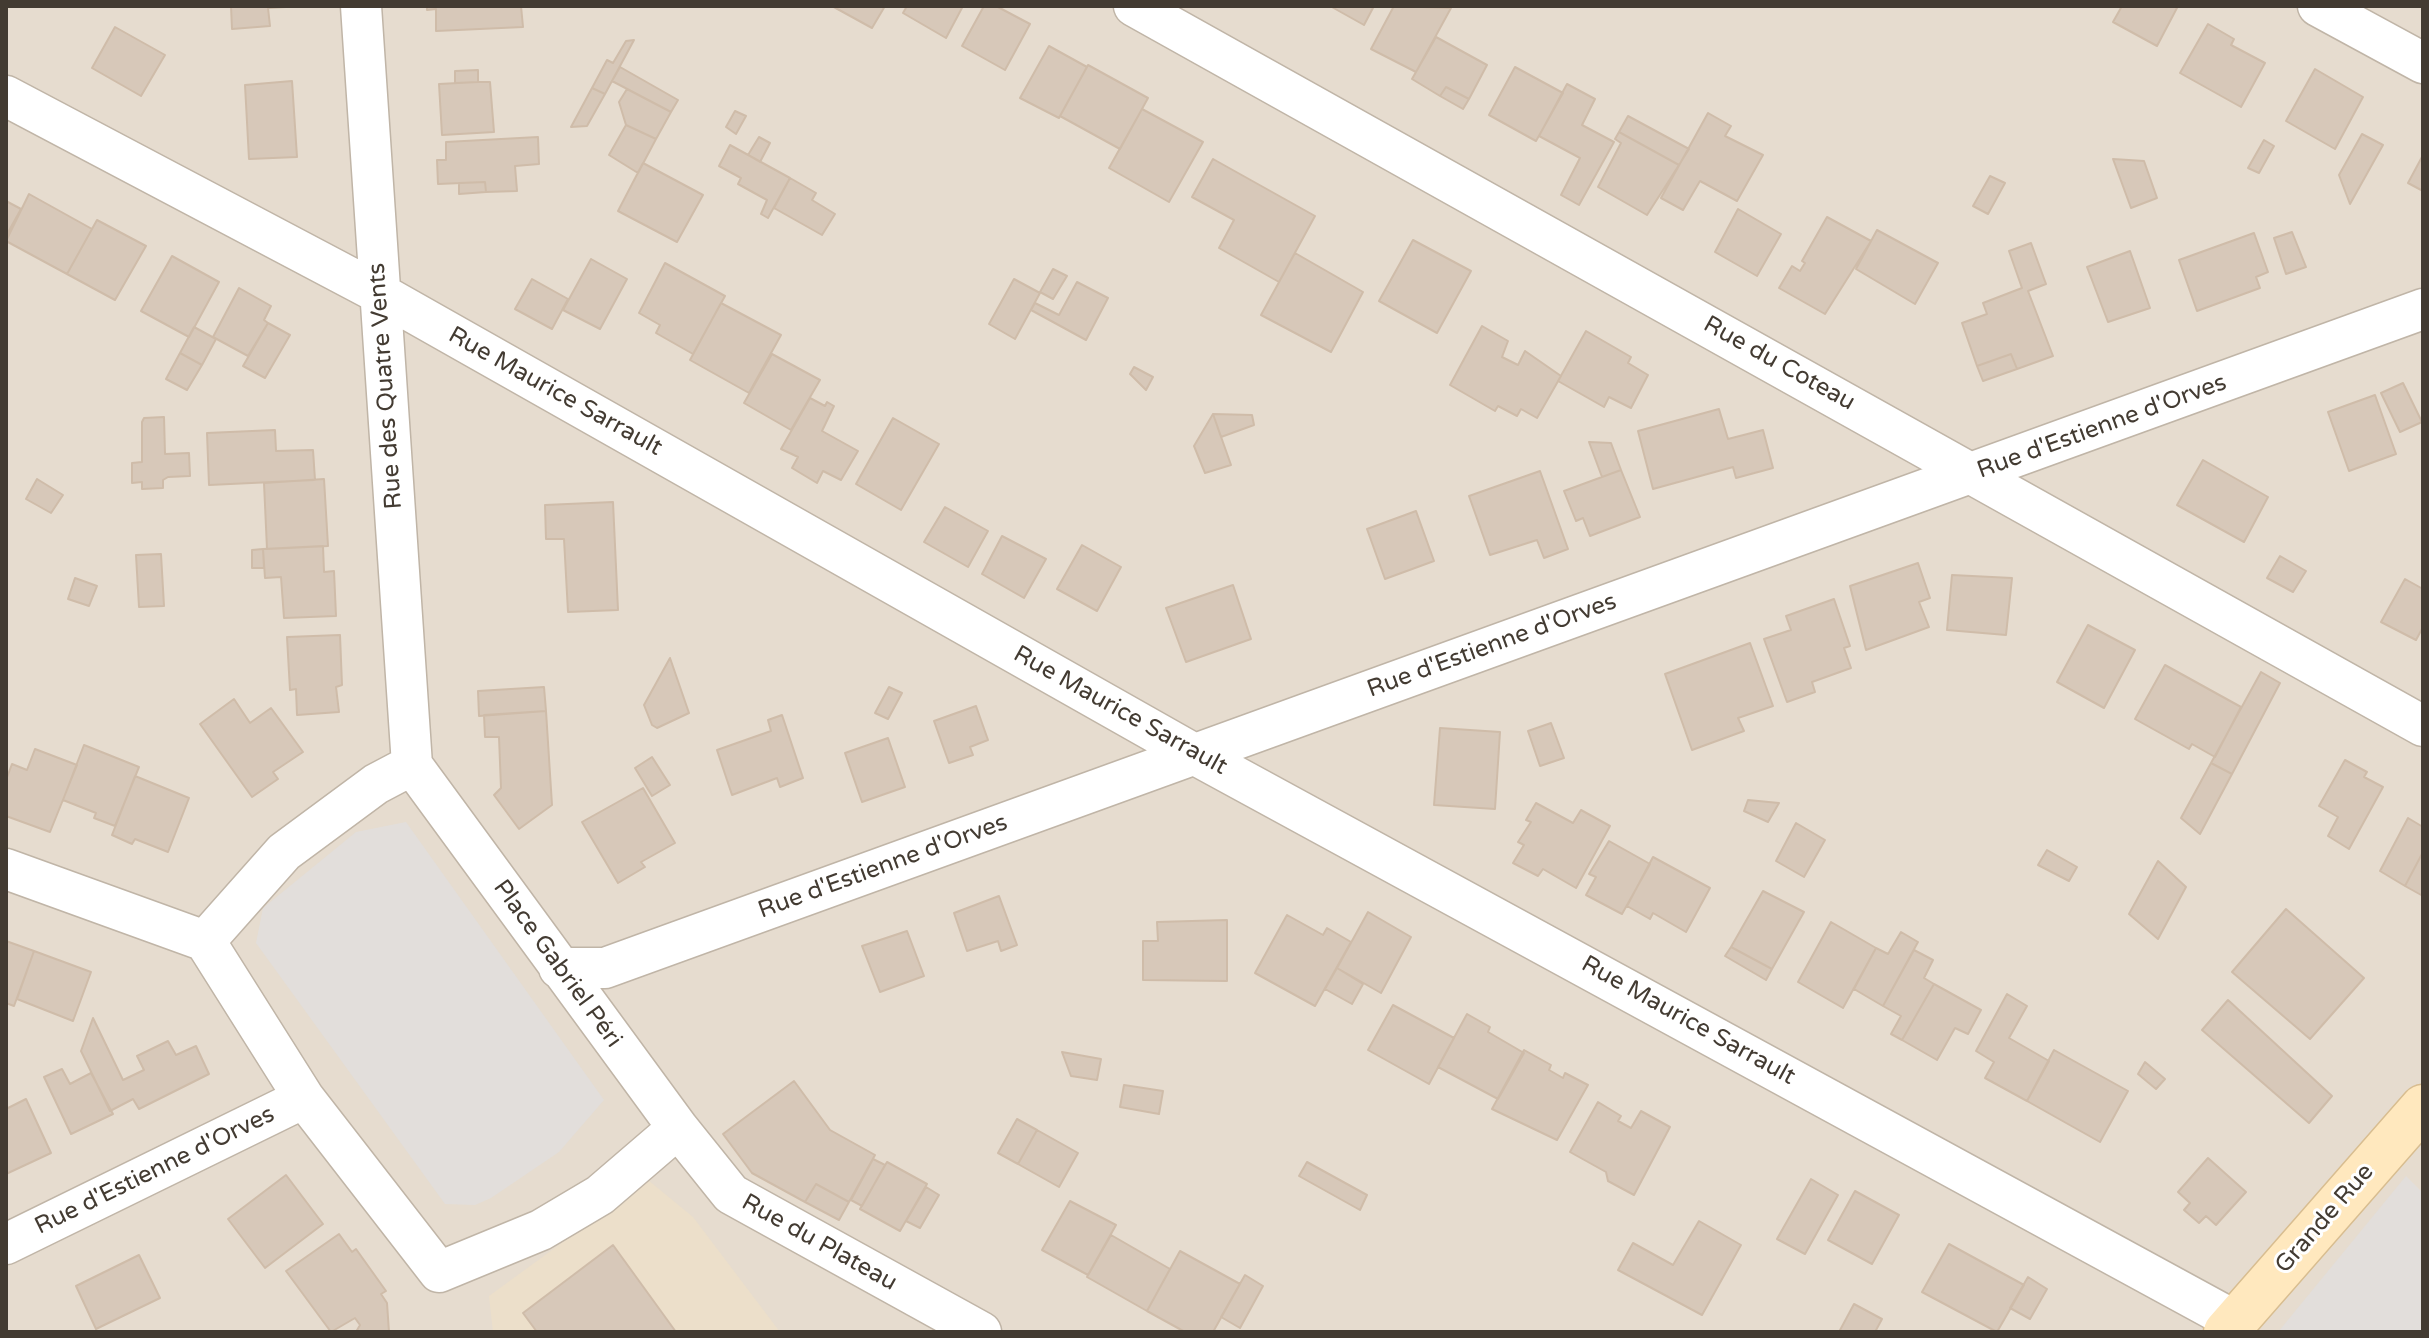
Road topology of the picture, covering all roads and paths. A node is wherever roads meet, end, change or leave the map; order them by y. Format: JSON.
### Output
{"nodes":[{"id":1,"x":361,"y":6,"type":"edge"},
{"id":2,"x":1134,"y":6,"type":"edge"},
{"id":3,"x":2318,"y":6,"type":"edge"},
{"id":4,"x":2423,"y":63,"type":"edge"},
{"id":5,"x":6,"y":96,"type":"edge"},
{"id":6,"x":379,"y":293,"type":"junction"},
{"id":7,"x":2423,"y":309,"type":"edge"},
{"id":8,"x":1976,"y":473,"type":"junction"},
{"id":9,"x":2423,"y":726,"type":"edge"},
{"id":10,"x":1194,"y":754,"type":"junction"},
{"id":11,"x":412,"y":765,"type":"junction"},
{"id":12,"x":6,"y":869,"type":"edge"},
{"id":13,"x":205,"y":941,"type":"junction"},
{"id":14,"x":559,"y":968,"type":"junction"},
{"id":15,"x":304,"y":1098,"type":"junction"},
{"id":16,"x":2423,"y":1107,"type":"edge"},
{"id":17,"x":678,"y":1128,"type":"junction"},
{"id":18,"x":6,"y":1244,"type":"edge"},
{"id":19,"x":2231,"y":1327,"type":"edge"},
{"id":20,"x":981,"y":1332,"type":"edge"}],
"edges":[{"from":1,"to":6,"type":"street","name":"Rue des Quatre Vents"},
{"from":2,"to":8,"type":"street","name":"Rue du Coteau"},
{"from":3,"to":4,"type":"street"},
{"from":5,"to":6,"type":"street","name":"Rue Maurice Sarrault"},
{"from":6,"to":10,"type":"street","name":"Rue Maurice Sarrault"},
{"from":6,"to":11,"type":"street","name":"Rue des Quatre Vents"},
{"from":7,"to":8,"type":"street","name":"Rue d'Estienne d'Orves"},
{"from":8,"to":9,"type":"street","name":"Rue du Coteau"},
{"from":8,"to":10,"type":"street","name":"Rue d'Estienne d'Orves"},
{"from":10,"to":14,"type":"street","name":"Rue d'Estienne d'Orves"},
{"from":10,"to":19,"type":"street","name":"Rue Maurice Sarrault"},
{"from":11,"to":13,"type":"street"},
{"from":11,"to":14,"type":"street","name":"Place Gabriel Péri"},
{"from":12,"to":13,"type":"street"},
{"from":13,"to":15,"type":"street"},
{"from":14,"to":17,"type":"street","name":"Place Gabriel Péri"},
{"from":15,"to":17,"type":"street"},
{"from":15,"to":18,"type":"street","name":"Rue d'Estienne d'Orves"},
{"from":16,"to":19,"type":"main road","name":"Grande Rue"},
{"from":17,"to":20,"type":"street","name":"Rue du Plateau"}]}
